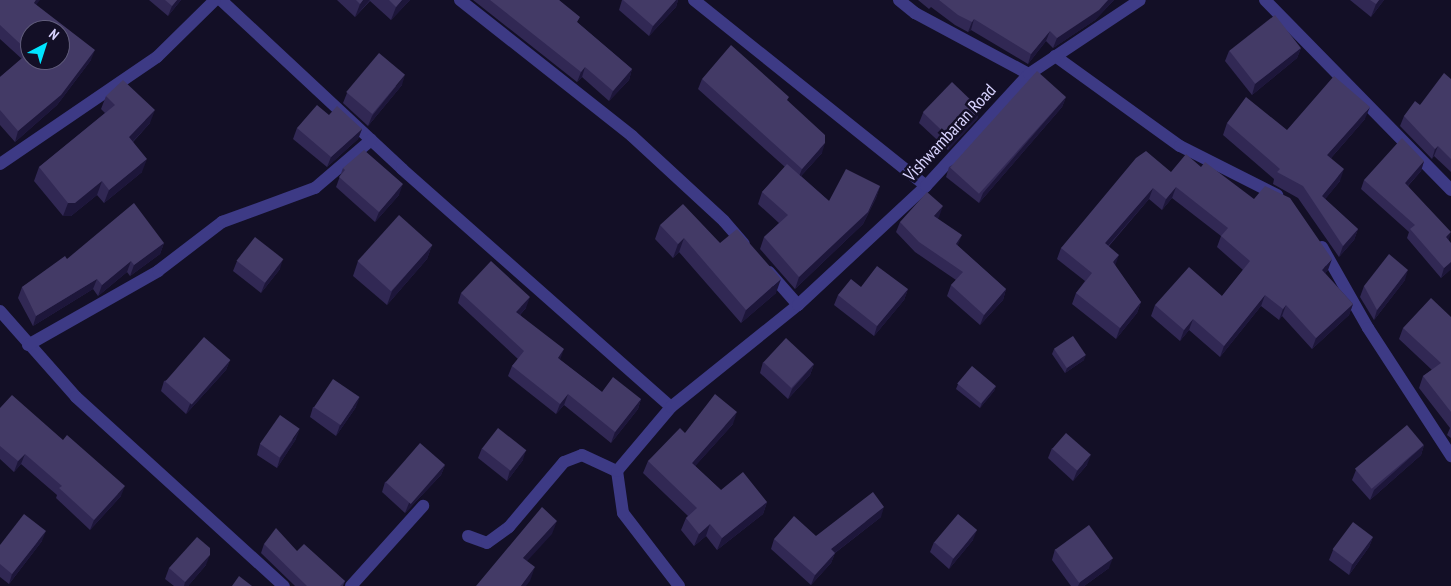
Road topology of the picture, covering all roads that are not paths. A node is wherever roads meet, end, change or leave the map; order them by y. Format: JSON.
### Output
{"nodes":[{"id":1,"x":215,"y":0,"type":"edge"},
{"id":2,"x":221,"y":0,"type":"edge"},
{"id":3,"x":460,"y":0,"type":"edge"},
{"id":4,"x":694,"y":0,"type":"edge"},
{"id":5,"x":899,"y":0,"type":"edge"},
{"id":6,"x":1140,"y":0,"type":"edge"},
{"id":7,"x":1265,"y":0,"type":"edge"},
{"id":8,"x":1055,"y":56,"type":"junction"},
{"id":9,"x":1029,"y":74,"type":"junction"},
{"id":10,"x":371,"y":140,"type":"junction"},
{"id":11,"x":0,"y":164,"type":"edge"},
{"id":12,"x":926,"y":186,"type":"junction"},
{"id":13,"x":1451,"y":190,"type":"edge"},
{"id":14,"x":1292,"y":203,"type":"edge"},
{"id":15,"x":1313,"y":235,"type":"edge"},
{"id":16,"x":798,"y":306,"type":"junction"},
{"id":17,"x":0,"y":311,"type":"edge"},
{"id":18,"x":28,"y":345,"type":"junction"},
{"id":19,"x":671,"y":407,"type":"junction"},
{"id":20,"x":1451,"y":456,"type":"edge"},
{"id":21,"x":617,"y":471,"type":"junction"},
{"id":22,"x":423,"y":506,"type":"dead end"},
{"id":23,"x":468,"y":536,"type":"dead end"},
{"id":24,"x":284,"y":586,"type":"edge"},
{"id":25,"x":351,"y":586,"type":"edge"},
{"id":26,"x":679,"y":586,"type":"edge"}],
"edges":[{"from":1,"to":11,"type":"street"},
{"from":2,"to":10,"type":"street"},
{"from":3,"to":16,"type":"street"},
{"from":4,"to":12,"type":"street"},
{"from":5,"to":9,"type":"street"},
{"from":6,"to":8,"type":"street","name":"Vishwambaran Road"},
{"from":7,"to":13,"type":"street"},
{"from":8,"to":9,"type":"street","name":"Vishwambaran Road"},
{"from":8,"to":14,"type":"street"},
{"from":9,"to":12,"type":"street","name":"Vishwambaran Road"},
{"from":10,"to":18,"type":"street"},
{"from":10,"to":19,"type":"street"},
{"from":12,"to":16,"type":"street","name":"Vishwambaran Road"},
{"from":15,"to":20,"type":"street"},
{"from":16,"to":19,"type":"street","name":"Vishwambaran Road"},
{"from":17,"to":18,"type":"street"},
{"from":18,"to":24,"type":"street"},
{"from":19,"to":21,"type":"street","name":"Vishwambaran Road"},
{"from":21,"to":23,"type":"street"},
{"from":21,"to":26,"type":"street"},
{"from":22,"to":25,"type":"street"}]}
